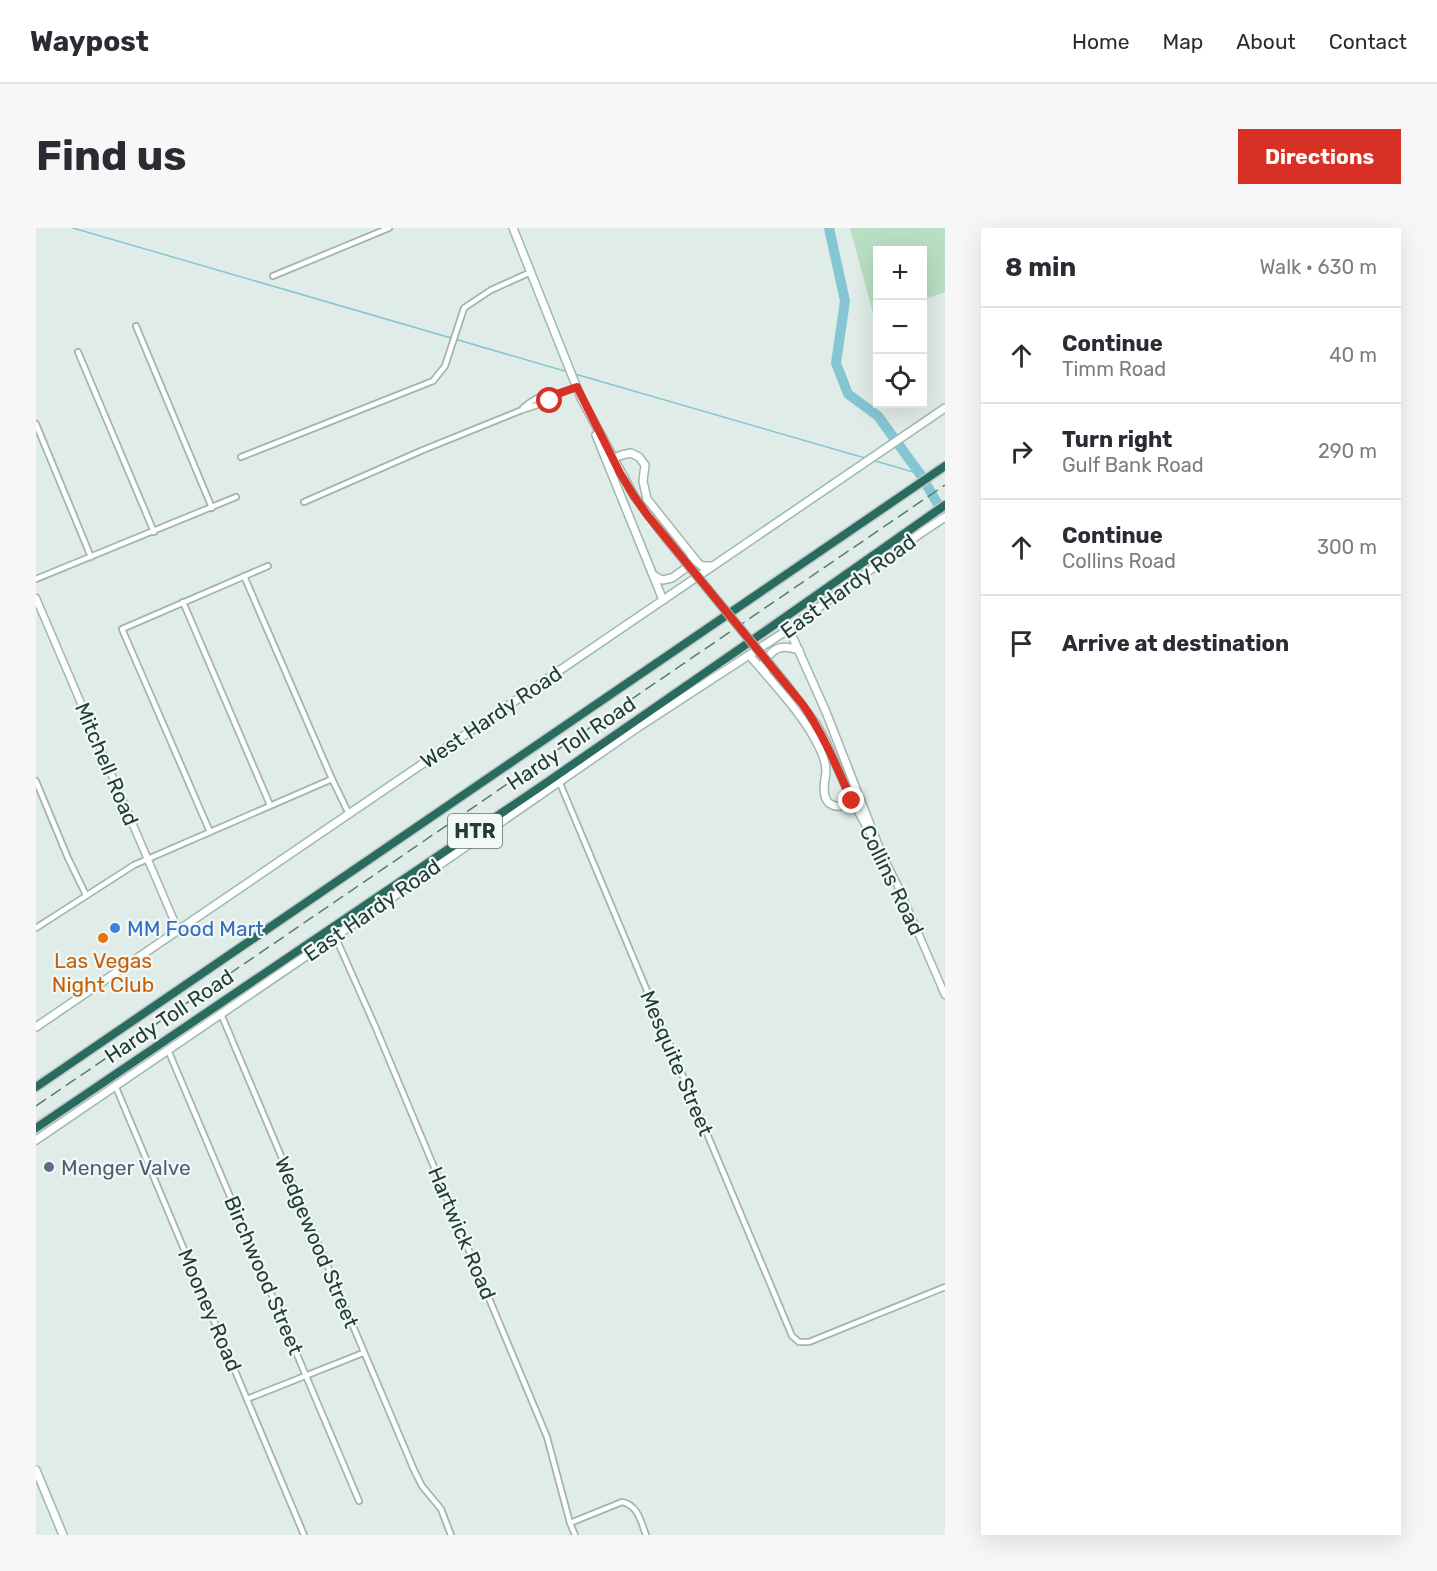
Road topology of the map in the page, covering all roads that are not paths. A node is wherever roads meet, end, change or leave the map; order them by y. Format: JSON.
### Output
{"nodes":[{"id":1,"x":389,"y":228,"type":"edge"},
{"id":2,"x":513,"y":228,"type":"edge"},
{"id":3,"x":531,"y":272,"type":"junction"},
{"id":4,"x":273,"y":276,"type":"dead end"},
{"id":5,"x":136,"y":326,"type":"dead end"},
{"id":6,"x":78,"y":351,"type":"dead end"},
{"id":7,"x":576,"y":385,"type":"junction"},
{"id":8,"x":945,"y":408,"type":"edge"},
{"id":9,"x":36,"y":424,"type":"edge"},
{"id":10,"x":241,"y":457,"type":"dead end"},
{"id":11,"x":610,"y":460,"type":"junction"},
{"id":12,"x":945,"y":466,"type":"edge"},
{"id":13,"x":236,"y":497,"type":"dead end"},
{"id":14,"x":304,"y":502,"type":"dead end"},
{"id":15,"x":945,"y":505,"type":"edge"},
{"id":16,"x":212,"y":508,"type":"junction"},
{"id":17,"x":945,"y":517,"type":"edge"},
{"id":18,"x":154,"y":532,"type":"junction"},
{"id":19,"x":691,"y":555,"type":"junction"},
{"id":20,"x":92,"y":557,"type":"junction"},
{"id":21,"x":268,"y":566,"type":"dead end"},
{"id":22,"x":713,"y":566,"type":"junction"},
{"id":23,"x":653,"y":575,"type":"junction"},
{"id":24,"x":244,"y":576,"type":"junction"},
{"id":25,"x":36,"y":579,"type":"edge"},
{"id":26,"x":36,"y":598,"type":"edge"},
{"id":27,"x":663,"y":600,"type":"junction"},
{"id":28,"x":183,"y":602,"type":"junction"},
{"id":29,"x":789,"y":629,"type":"junction"},
{"id":30,"x":800,"y":650,"type":"junction"},
{"id":31,"x":750,"y":656,"type":"junction"},
{"id":32,"x":767,"y":675,"type":"junction"},
{"id":33,"x":332,"y":779,"type":"junction"},
{"id":34,"x":36,"y":781,"type":"edge"},
{"id":35,"x":559,"y":781,"type":"junction"},
{"id":36,"x":856,"y":800,"type":"junction"},
{"id":37,"x":270,"y":805,"type":"junction"},
{"id":38,"x":349,"y":814,"type":"junction"},
{"id":39,"x":210,"y":832,"type":"junction"},
{"id":40,"x":880,"y":850,"type":"joint"},
{"id":41,"x":148,"y":859,"type":"junction"},
{"id":42,"x":86,"y":895,"type":"junction"},
{"id":43,"x":36,"y":928,"type":"edge"},
{"id":44,"x":178,"y":930,"type":"junction"},
{"id":45,"x":335,"y":936,"type":"junction"},
{"id":46,"x":945,"y":995,"type":"edge"},
{"id":47,"x":221,"y":1014,"type":"junction"},
{"id":48,"x":36,"y":1027,"type":"edge"},
{"id":49,"x":168,"y":1050,"type":"junction"},
{"id":50,"x":115,"y":1085,"type":"junction"},
{"id":51,"x":36,"y":1087,"type":"edge"},
{"id":52,"x":36,"y":1128,"type":"edge"},
{"id":53,"x":36,"y":1140,"type":"edge"},
{"id":54,"x":945,"y":1287,"type":"edge"},
{"id":55,"x":363,"y":1353,"type":"junction"},
{"id":56,"x":306,"y":1375,"type":"junction"},
{"id":57,"x":247,"y":1399,"type":"junction"},
{"id":58,"x":36,"y":1470,"type":"edge"},
{"id":59,"x":359,"y":1501,"type":"dead end"},
{"id":60,"x":570,"y":1523,"type":"junction"},
{"id":61,"x":63,"y":1535,"type":"edge"},
{"id":62,"x":304,"y":1535,"type":"edge"},
{"id":63,"x":451,"y":1535,"type":"edge"},
{"id":64,"x":575,"y":1535,"type":"edge"},
{"id":65,"x":646,"y":1535,"type":"edge"}],
"edges":[{"from":1,"to":4,"type":"street"},
{"from":2,"to":3,"type":"main road"},
{"from":3,"to":7,"type":"main road"},
{"from":3,"to":10,"type":"street"},
{"from":5,"to":16,"type":"street"},
{"from":6,"to":18,"type":"street"},
{"from":7,"to":11,"type":"main road"},
{"from":7,"to":14,"type":"street"},
{"from":8,"to":22,"type":"main road","name":"West Hardy Road"},
{"from":9,"to":20,"type":"street"},
{"from":11,"to":19,"type":"main road"},
{"from":11,"to":23,"type":"main road"},
{"from":11,"to":36,"type":"main road","name":"Collins Road","bridge":true},
{"from":12,"to":51,"type":"highway","name":"Hardy Toll Road","number":"HTR"},
{"from":13,"to":16,"type":"street"},
{"from":15,"to":52,"type":"highway","name":"Hardy Toll Road","number":"HTR"},
{"from":16,"to":18,"type":"street"},
{"from":17,"to":29,"type":"main road","name":"East Hardy Road"},
{"from":18,"to":20,"type":"street"},
{"from":19,"to":22,"type":"main road"},
{"from":19,"to":23,"type":"main road"},
{"from":20,"to":25,"type":"street"},
{"from":21,"to":24,"type":"street"},
{"from":22,"to":27,"type":"main road","name":"West Hardy Road"},
{"from":23,"to":27,"type":"main road"},
{"from":24,"to":28,"type":"street"},
{"from":24,"to":33,"type":"street"},
{"from":26,"to":41,"type":"street","name":"Mitchell Road"},
{"from":27,"to":38,"type":"main road","name":"West Hardy Road"},
{"from":28,"to":37,"type":"street"},
{"from":28,"to":39,"type":"street"},
{"from":29,"to":30,"type":"main road"},
{"from":29,"to":31,"type":"main road","name":"East Hardy Road"},
{"from":30,"to":32,"type":"main road"},
{"from":30,"to":36,"type":"main road"},
{"from":31,"to":32,"type":"main road"},
{"from":31,"to":35,"type":"main road","name":"East Hardy Road"},
{"from":32,"to":36,"type":"main road"},
{"from":33,"to":37,"type":"street"},
{"from":33,"to":38,"type":"street"},
{"from":34,"to":42,"type":"street"},
{"from":35,"to":45,"type":"main road","name":"East Hardy Road"},
{"from":35,"to":54,"type":"street","name":"Mesquite Street"},
{"from":36,"to":40,"type":"main road"},
{"from":37,"to":39,"type":"street"},
{"from":38,"to":44,"type":"main road","name":"West Hardy Road"},
{"from":39,"to":41,"type":"street"},
{"from":40,"to":46,"type":"street","name":"Collins Road"},
{"from":41,"to":42,"type":"street"},
{"from":41,"to":44,"type":"street","name":"Mitchell Road"},
{"from":42,"to":43,"type":"street"},
{"from":44,"to":48,"type":"main road","name":"West Hardy Road"},
{"from":45,"to":47,"type":"main road","name":"East Hardy Road"},
{"from":45,"to":60,"type":"street","name":"Hartwick Road"},
{"from":47,"to":49,"type":"main road","name":"East Hardy Road"},
{"from":47,"to":55,"type":"street","name":"Wedgewood Street"},
{"from":49,"to":50,"type":"main road","name":"East Hardy Road"},
{"from":49,"to":56,"type":"street","name":"Birchwood Street"},
{"from":50,"to":53,"type":"main road","name":"East Hardy Road"},
{"from":50,"to":57,"type":"street","name":"Mooney Road"},
{"from":55,"to":56,"type":"street"},
{"from":55,"to":63,"type":"street","name":"Wedgewood Street"},
{"from":56,"to":57,"type":"street"},
{"from":56,"to":59,"type":"street","name":"Birchwood Street"},
{"from":57,"to":62,"type":"street","name":"Mooney Road"},
{"from":58,"to":61,"type":"main road"},
{"from":60,"to":64,"type":"street","name":"Hartwick Road"},
{"from":60,"to":65,"type":"street"}]}
